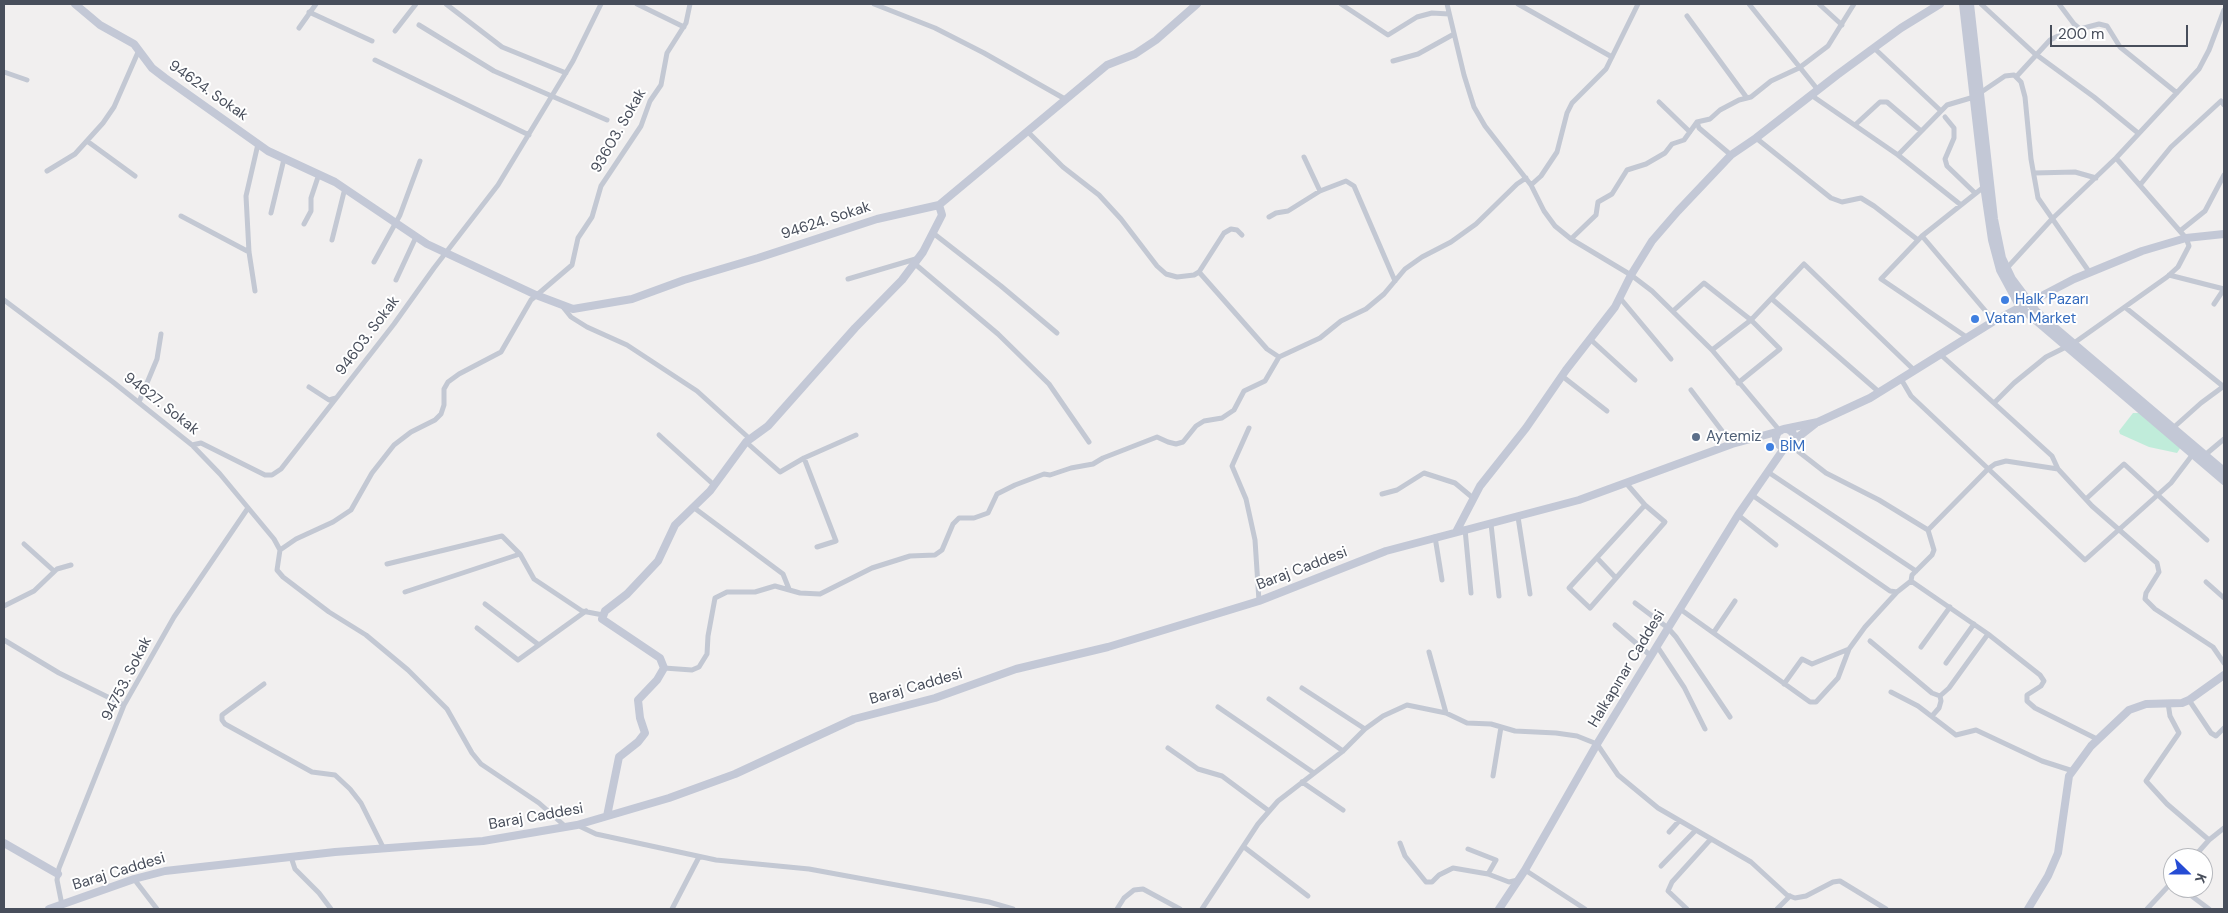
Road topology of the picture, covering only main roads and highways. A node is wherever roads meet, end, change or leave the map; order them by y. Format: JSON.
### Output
{"nodes":[{"id":1,"x":74,"y":4,"type":"edge"},
{"id":2,"x":1940,"y":4,"type":"edge"},
{"id":3,"x":1963,"y":4,"type":"edge"},
{"id":4,"x":1970,"y":4,"type":"edge"},
{"id":5,"x":1192,"y":5,"type":"edge"},
{"id":6,"x":1977,"y":95,"type":"junction"},
{"id":7,"x":1987,"y":183,"type":"junction"},
{"id":8,"x":939,"y":205,"type":"junction"},
{"id":9,"x":2224,"y":234,"type":"edge"},
{"id":10,"x":2031,"y":302,"type":"junction"},
{"id":11,"x":2020,"y":308,"type":"junction"},
{"id":12,"x":2071,"y":345,"type":"junction"},
{"id":13,"x":1818,"y":422,"type":"junction"},
{"id":14,"x":1782,"y":430,"type":"junction"},
{"id":15,"x":1789,"y":444,"type":"junction"},
{"id":16,"x":2224,"y":471,"type":"edge"},
{"id":17,"x":2224,"y":481,"type":"edge"},
{"id":18,"x":1456,"y":532,"type":"junction"},
{"id":19,"x":2224,"y":674,"type":"edge"},
{"id":20,"x":607,"y":816,"type":"junction"},
{"id":21,"x":4,"y":844,"type":"edge"},
{"id":22,"x":58,"y":874,"type":"road end"},
{"id":23,"x":49,"y":909,"type":"edge"},
{"id":24,"x":1499,"y":909,"type":"edge"},
{"id":25,"x":2028,"y":909,"type":"edge"}],
"edges":[{"from":1,"to":8,"type":"main road","name":"94624. Sokak"},
{"from":2,"to":18,"type":"main road"},
{"from":3,"to":6,"type":"main road"},
{"from":4,"to":6,"type":"main road"},
{"from":5,"to":8,"type":"main road","name":"94624. Sokak"},
{"from":6,"to":7,"type":"main road"},
{"from":7,"to":10,"type":"main road"},
{"from":7,"to":11,"type":"main road"},
{"from":8,"to":20,"type":"main road"},
{"from":9,"to":10,"type":"main road"},
{"from":10,"to":11,"type":"main road"},
{"from":10,"to":12,"type":"main road"},
{"from":11,"to":12,"type":"main road"},
{"from":11,"to":13,"type":"main road"},
{"from":12,"to":16,"type":"main road"},
{"from":12,"to":17,"type":"main road"},
{"from":13,"to":14,"type":"main road","name":"Baraj Caddesi"},
{"from":13,"to":15,"type":"main road","name":"Halkapınar Caddesi"},
{"from":14,"to":15,"type":"main road"},
{"from":14,"to":15,"type":"main road"},
{"from":14,"to":18,"type":"main road","name":"Baraj Caddesi"},
{"from":15,"to":24,"type":"main road","name":"Halkapınar Caddesi"},
{"from":18,"to":20,"type":"main road","name":"Baraj Caddesi"},
{"from":19,"to":25,"type":"main road"},
{"from":20,"to":23,"type":"main road","name":"Baraj Caddesi"},
{"from":21,"to":22,"type":"main road"}]}
